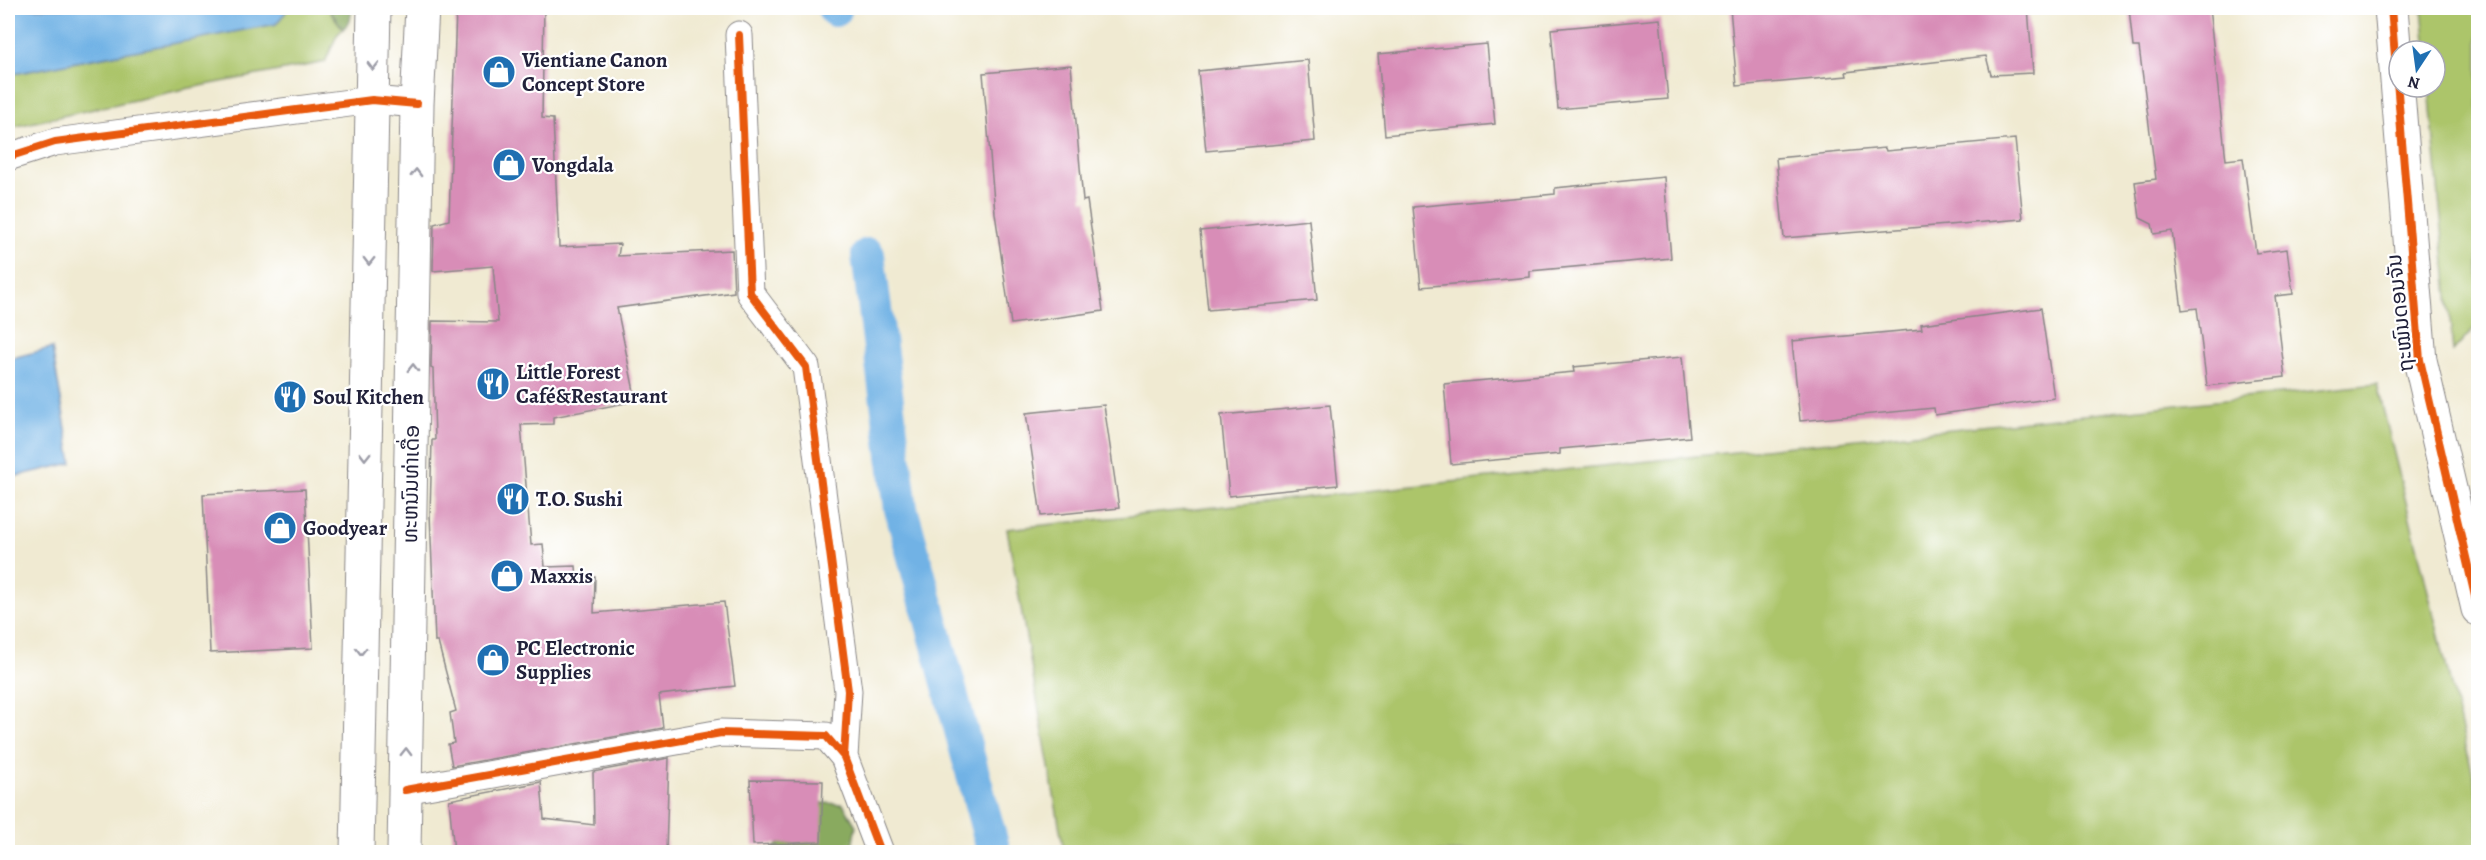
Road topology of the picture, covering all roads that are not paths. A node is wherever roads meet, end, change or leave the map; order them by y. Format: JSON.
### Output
{"nodes":[{"id":1,"x":374,"y":8,"type":"edge"},
{"id":2,"x":422,"y":8,"type":"edge"},
{"id":3,"x":2391,"y":8,"type":"edge"},
{"id":4,"x":739,"y":35,"type":"dead end"},
{"id":5,"x":372,"y":100,"type":"junction"},
{"id":6,"x":417,"y":104,"type":"junction"},
{"id":7,"x":8,"y":157,"type":"edge"},
{"id":8,"x":2478,"y":609,"type":"edge"},
{"id":9,"x":844,"y":757,"type":"junction"},
{"id":10,"x":405,"y":790,"type":"junction"},
{"id":11,"x":357,"y":852,"type":"edge"},
{"id":12,"x":404,"y":852,"type":"edge"},
{"id":13,"x":880,"y":852,"type":"edge"}],
"edges":[{"from":1,"to":5,"type":"main road","one_way":true},
{"from":2,"to":6,"type":"main road","name":"ທະຫນົນທ່າເດື່ອ"},
{"from":3,"to":8,"type":"main road","name":"ຖະໝົນດອນຈັນ"},
{"from":4,"to":9,"type":"street"},
{"from":5,"to":6,"type":"street"},
{"from":5,"to":7,"type":"street"},
{"from":5,"to":11,"type":"main road","one_way":true},
{"from":10,"to":6,"type":"main road","name":"ທະຫນົນທ່າເດື່ອ","one_way":true},
{"from":9,"to":10,"type":"street"},
{"from":9,"to":13,"type":"street"},
{"from":10,"to":12,"type":"main road","name":"ທະຫນົນທ່າເດື່ອ"}]}
